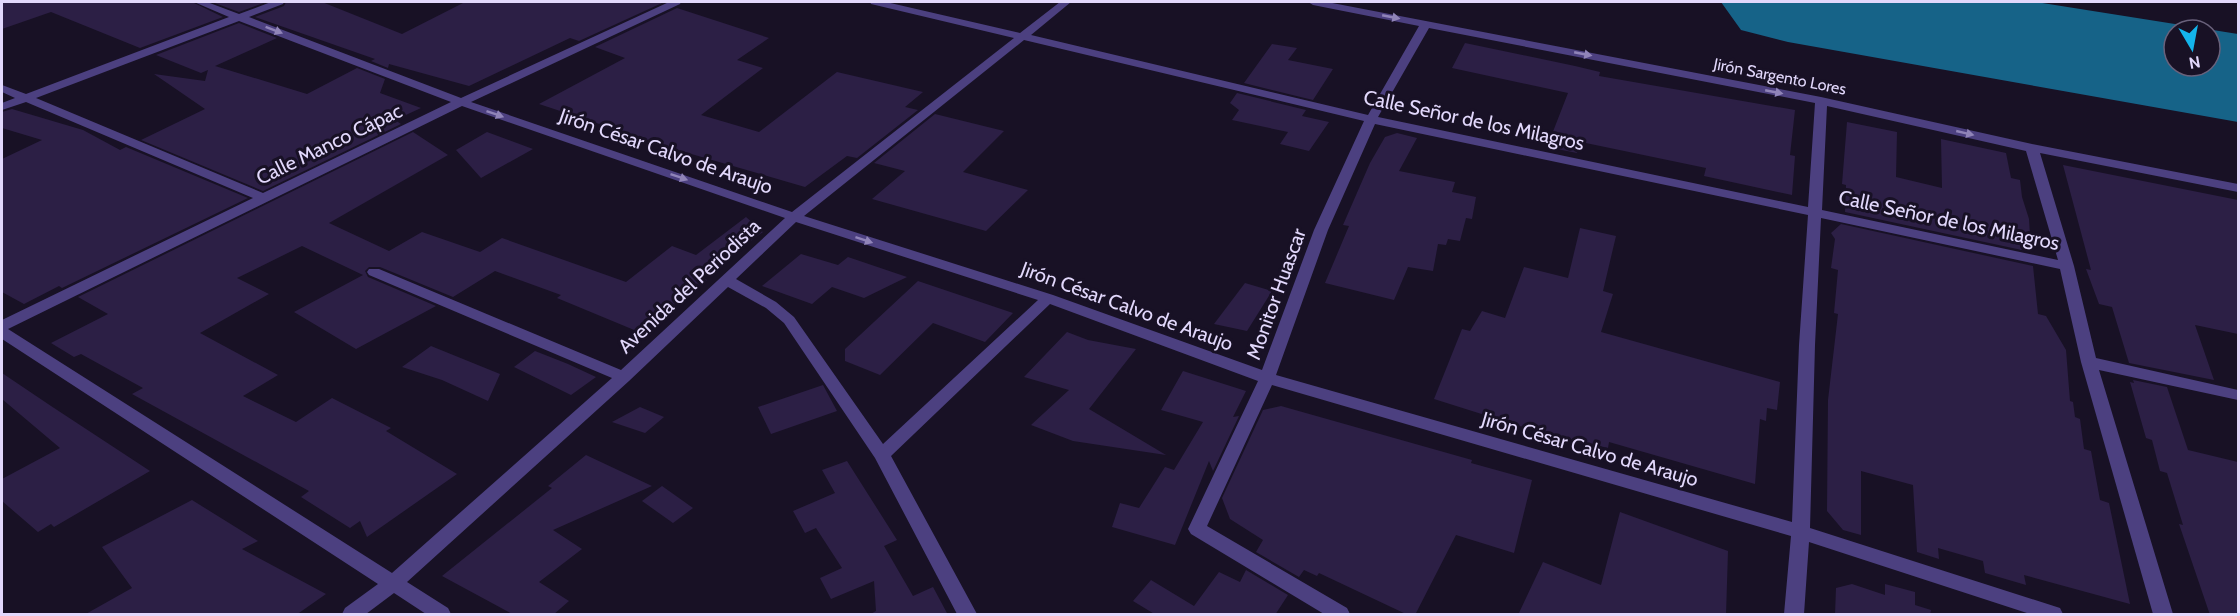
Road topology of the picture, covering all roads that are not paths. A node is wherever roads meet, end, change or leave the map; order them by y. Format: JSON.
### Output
{"nodes":[{"id":1,"x":199,"y":2,"type":"edge"},
{"id":2,"x":279,"y":2,"type":"edge"},
{"id":3,"x":676,"y":2,"type":"edge"},
{"id":4,"x":875,"y":2,"type":"edge"},
{"id":5,"x":1066,"y":2,"type":"edge"},
{"id":6,"x":1313,"y":2,"type":"edge"},
{"id":7,"x":241,"y":17,"type":"junction"},
{"id":8,"x":1426,"y":24,"type":"junction"},
{"id":9,"x":1022,"y":37,"type":"junction"},
{"id":10,"x":2,"y":88,"type":"edge"},
{"id":11,"x":25,"y":98,"type":"junction"},
{"id":12,"x":1821,"y":101,"type":"junction"},
{"id":13,"x":461,"y":102,"type":"junction"},
{"id":14,"x":2,"y":107,"type":"edge"},
{"id":15,"x":1371,"y":119,"type":"junction"},
{"id":16,"x":2032,"y":148,"type":"junction"},
{"id":17,"x":2238,"y":189,"type":"edge"},
{"id":18,"x":263,"y":198,"type":"junction"},
{"id":19,"x":1816,"y":211,"type":"junction"},
{"id":20,"x":794,"y":217,"type":"junction"},
{"id":21,"x":2067,"y":266,"type":"junction"},
{"id":22,"x":374,"y":272,"type":"dead end"},
{"id":23,"x":726,"y":279,"type":"junction"},
{"id":24,"x":1048,"y":298,"type":"junction"},
{"id":25,"x":2,"y":326,"type":"edge"},
{"id":26,"x":2,"y":332,"type":"edge"},
{"id":27,"x":2090,"y":362,"type":"junction"},
{"id":28,"x":623,"y":377,"type":"junction"},
{"id":29,"x":1267,"y":378,"type":"junction"},
{"id":30,"x":2238,"y":395,"type":"edge"},
{"id":31,"x":882,"y":455,"type":"junction"},
{"id":32,"x":1801,"y":532,"type":"junction"},
{"id":33,"x":392,"y":584,"type":"junction"},
{"id":34,"x":352,"y":615,"type":"edge"},
{"id":35,"x":441,"y":615,"type":"edge"},
{"id":36,"x":967,"y":615,"type":"edge"},
{"id":37,"x":1340,"y":615,"type":"edge"},
{"id":38,"x":1794,"y":615,"type":"edge"},
{"id":39,"x":2052,"y":615,"type":"edge"},
{"id":40,"x":2163,"y":615,"type":"edge"}],
"edges":[{"from":1,"to":7,"type":"street","name":"Jirón César Calvo de Araujo"},
{"from":2,"to":7,"type":"street"},
{"from":3,"to":13,"type":"street","name":"Calle Manco Cápac"},
{"from":4,"to":9,"type":"street","name":"Calle Señor de los Milagros"},
{"from":5,"to":9,"type":"street","name":"Avenida del Periodista"},
{"from":6,"to":8,"type":"street","name":"Jirón Sargento Lores","one_way":true},
{"from":7,"to":11,"type":"street"},
{"from":7,"to":13,"type":"street","name":"Jirón César Calvo de Araujo","one_way":true},
{"from":8,"to":12,"type":"street","name":"Jirón Sargento Lores","one_way":true},
{"from":8,"to":15,"type":"street","name":"Monitor Huascar"},
{"from":9,"to":15,"type":"street","name":"Calle Señor de los Milagros"},
{"from":9,"to":20,"type":"street","name":"Avenida del Periodista"},
{"from":10,"to":11,"type":"street"},
{"from":11,"to":14,"type":"street"},
{"from":11,"to":18,"type":"street"},
{"from":12,"to":16,"type":"street","name":"Jirón Sargento Lores","one_way":true},
{"from":12,"to":19,"type":"street"},
{"from":13,"to":18,"type":"street","name":"Calle Manco Cápac"},
{"from":13,"to":20,"type":"street","name":"Jirón César Calvo de Araujo","one_way":true},
{"from":15,"to":19,"type":"street","name":"Calle Señor de los Milagros"},
{"from":15,"to":29,"type":"street","name":"Monitor Huascar"},
{"from":16,"to":17,"type":"street","name":"Jirón Sargento Lores"},
{"from":16,"to":21,"type":"street"},
{"from":18,"to":25,"type":"street","name":"Calle Manco Cápac"},
{"from":19,"to":21,"type":"street","name":"Calle Señor de los Milagros"},
{"from":19,"to":32,"type":"street"},
{"from":20,"to":23,"type":"street","name":"Avenida del Periodista"},
{"from":20,"to":24,"type":"street","name":"Jirón César Calvo de Araujo","one_way":true},
{"from":21,"to":27,"type":"street"},
{"from":22,"to":28,"type":"street"},
{"from":23,"to":28,"type":"street","name":"Avenida del Periodista"},
{"from":23,"to":31,"type":"street"},
{"from":24,"to":29,"type":"street","name":"Jirón César Calvo de Araujo"},
{"from":24,"to":31,"type":"street"},
{"from":26,"to":33,"type":"street"},
{"from":27,"to":30,"type":"street"},
{"from":27,"to":40,"type":"street"},
{"from":28,"to":33,"type":"street","name":"Avenida del Periodista"},
{"from":29,"to":32,"type":"street","name":"Jirón César Calvo de Araujo"},
{"from":29,"to":37,"type":"street","name":"Monitor Huascar"},
{"from":31,"to":36,"type":"street"},
{"from":32,"to":38,"type":"street"},
{"from":32,"to":39,"type":"street","name":"Jirón César Calvo de Araujo"},
{"from":33,"to":34,"type":"street","name":"Avenida del Periodista"},
{"from":33,"to":35,"type":"street"}]}
